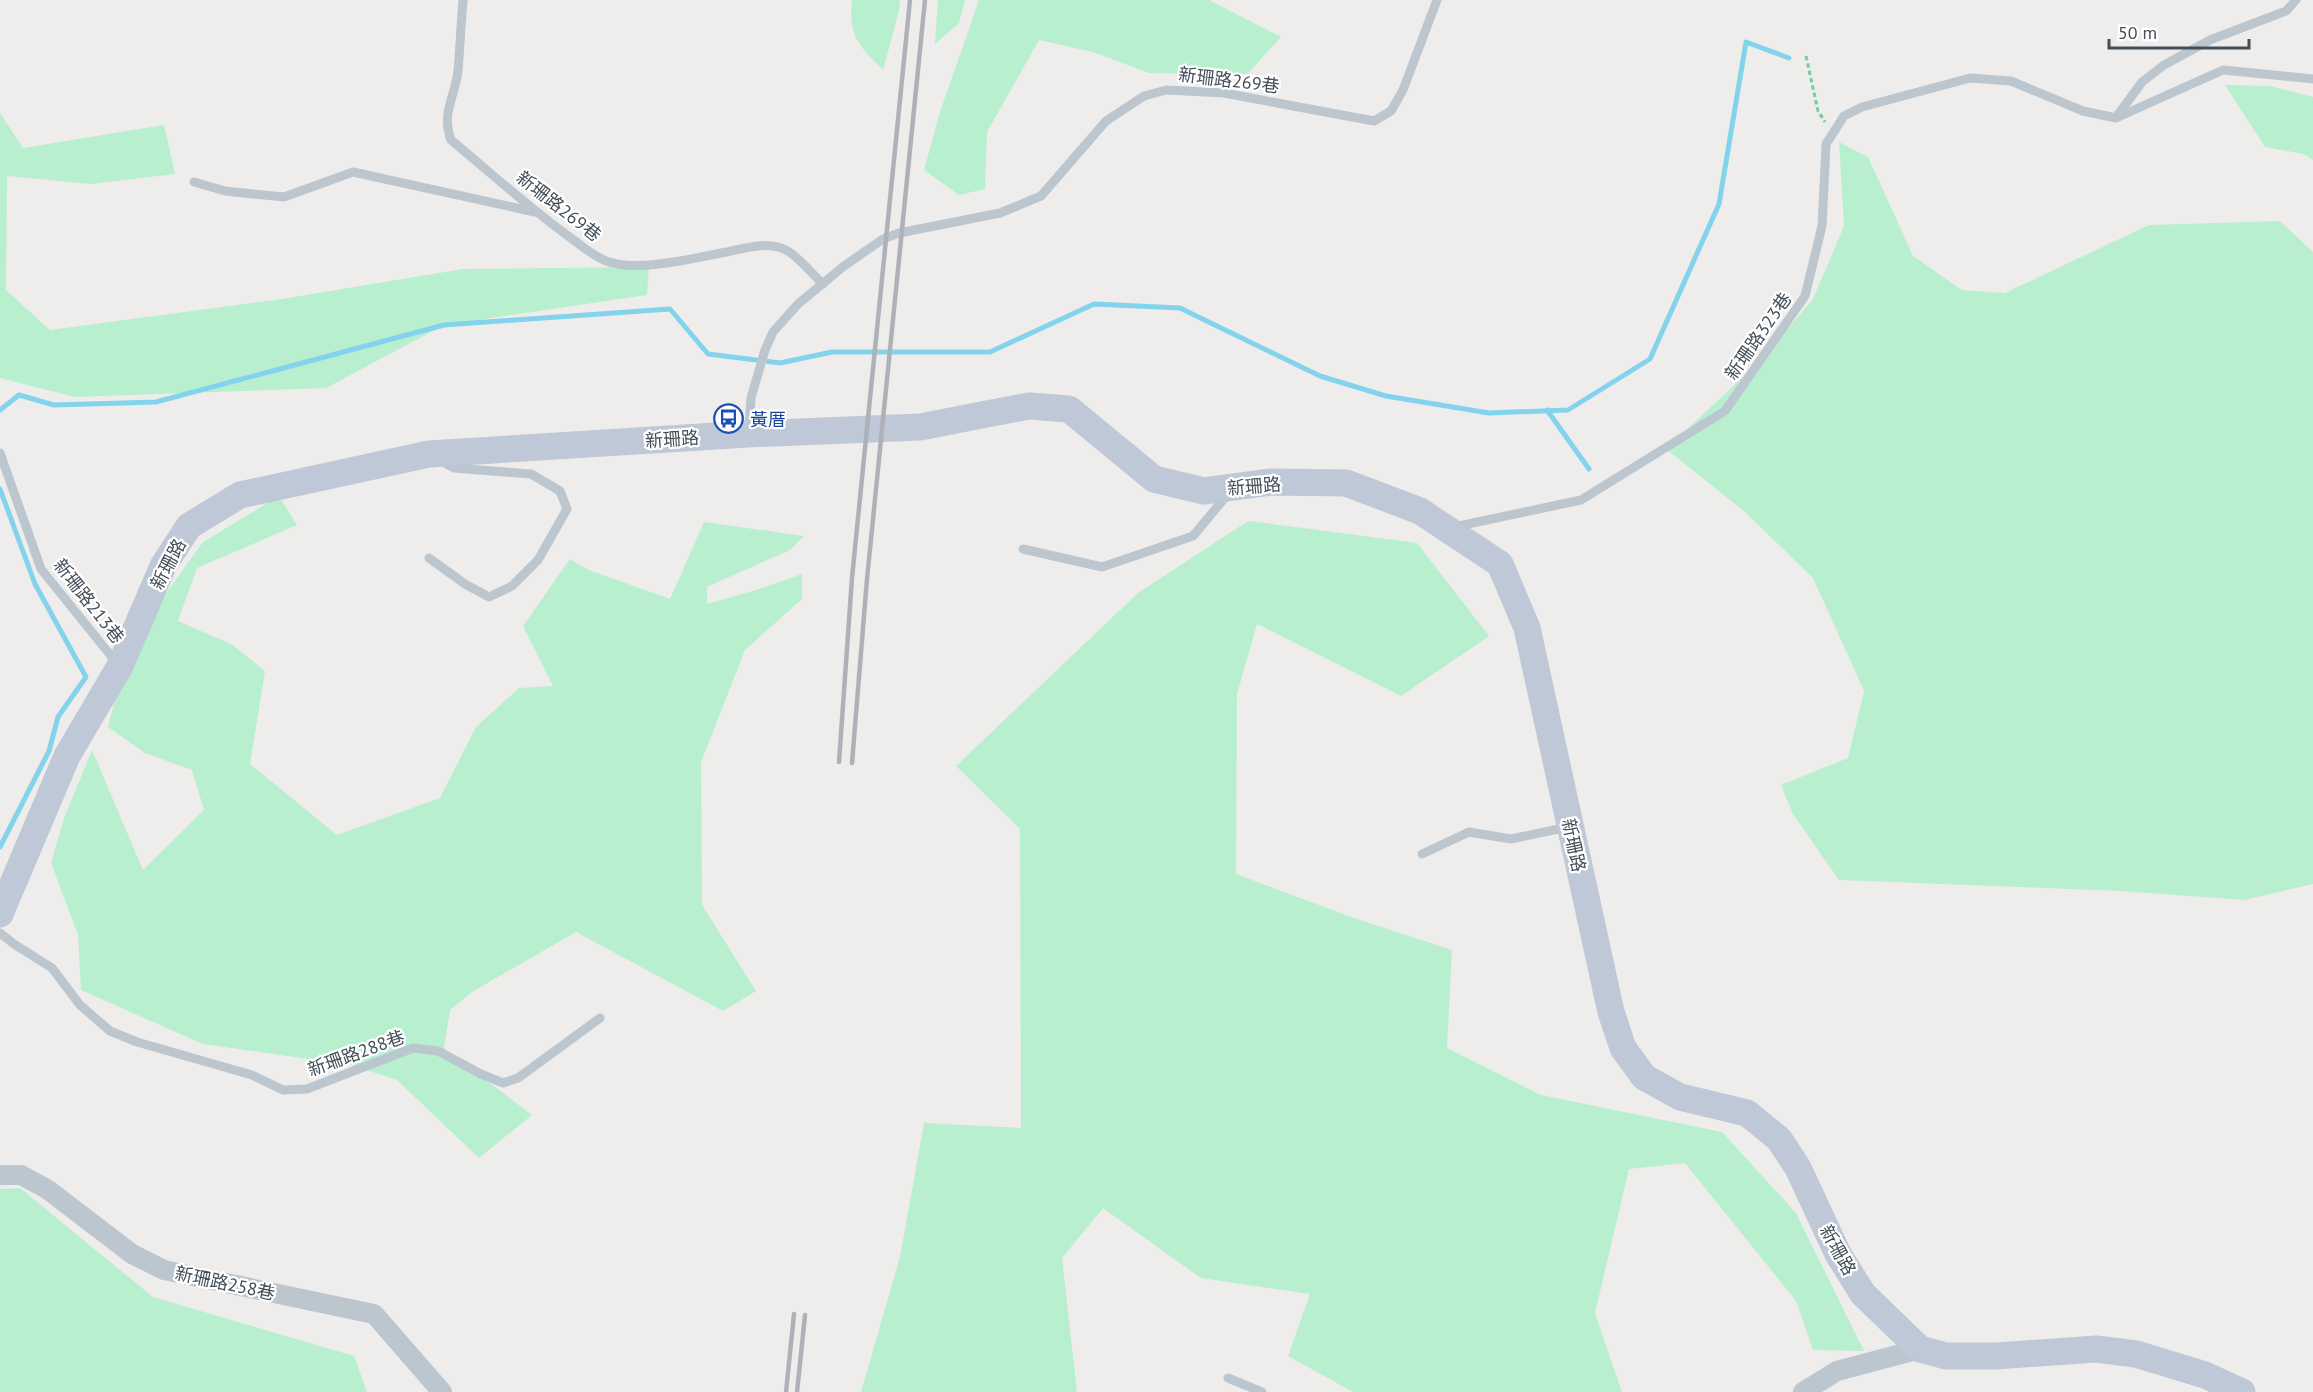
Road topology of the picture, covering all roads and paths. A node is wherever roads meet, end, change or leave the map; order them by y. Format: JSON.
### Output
{"nodes":[{"id":1,"x":463,"y":0,"type":"edge"},
{"id":2,"x":1437,"y":0,"type":"edge"},
{"id":3,"x":2296,"y":0,"type":"edge"},
{"id":4,"x":1806,"y":56,"type":"dead end"},
{"id":5,"x":2313,"y":79,"type":"edge"},
{"id":6,"x":2116,"y":118,"type":"junction"},
{"id":7,"x":1832,"y":134,"type":"junction"},
{"id":8,"x":194,"y":182,"type":"dead end"},
{"id":9,"x":535,"y":212,"type":"junction"},
{"id":10,"x":823,"y":284,"type":"junction"},
{"id":11,"x":748,"y":434,"type":"junction"},
{"id":12,"x":0,"y":453,"type":"edge"},
{"id":13,"x":429,"y":454,"type":"junction"},
{"id":14,"x":1233,"y":487,"type":"junction"},
{"id":15,"x":1446,"y":529,"type":"junction"},
{"id":16,"x":1023,"y":549,"type":"dead end"},
{"id":17,"x":429,"y":558,"type":"dead end"},
{"id":18,"x":120,"y":666,"type":"junction"},
{"id":19,"x":1570,"y":827,"type":"junction"},
{"id":20,"x":1422,"y":854,"type":"dead end"},
{"id":21,"x":0,"y":914,"type":"edge"},
{"id":22,"x":0,"y":933,"type":"edge"},
{"id":23,"x":600,"y":1018,"type":"dead end"},
{"id":24,"x":0,"y":1175,"type":"edge"},
{"id":25,"x":1920,"y":1349,"type":"junction"},
{"id":26,"x":1228,"y":1378,"type":"dead end"},
{"id":27,"x":442,"y":1392,"type":"edge"},
{"id":28,"x":1262,"y":1392,"type":"edge"},
{"id":29,"x":1803,"y":1392,"type":"edge"},
{"id":30,"x":2242,"y":1392,"type":"edge"}],
"edges":[{"from":1,"to":9,"type":"lane","name":"新珊路269巷"},
{"from":2,"to":10,"type":"lane","name":"新珊路269巷"},
{"from":3,"to":6,"type":"lane"},
{"from":4,"to":7,"type":"path"},
{"from":5,"to":6,"type":"lane"},
{"from":6,"to":7,"type":"lane","name":"新珊路323巷"},
{"from":7,"to":15,"type":"lane","name":"新珊路323巷"},
{"from":8,"to":9,"type":"lane"},
{"from":9,"to":10,"type":"lane","name":"新珊路269巷"},
{"from":10,"to":11,"type":"lane","name":"新珊路269巷"},
{"from":11,"to":13,"type":"street","name":"新珊路"},
{"from":11,"to":14,"type":"street","name":"新珊路"},
{"from":12,"to":18,"type":"lane","name":"新珊路213巷"},
{"from":13,"to":17,"type":"lane"},
{"from":13,"to":18,"type":"street","name":"新珊路"},
{"from":14,"to":15,"type":"street","name":"新珊路"},
{"from":14,"to":16,"type":"lane"},
{"from":15,"to":19,"type":"street","name":"新珊路"},
{"from":18,"to":21,"type":"street","name":"新珊路"},
{"from":19,"to":20,"type":"lane"},
{"from":19,"to":25,"type":"street","name":"新珊路"},
{"from":22,"to":23,"type":"lane","name":"新珊路288巷"},
{"from":24,"to":27,"type":"street","name":"新珊路258巷"},
{"from":25,"to":29,"type":"street"},
{"from":25,"to":30,"type":"street"},
{"from":26,"to":28,"type":"lane"}]}
